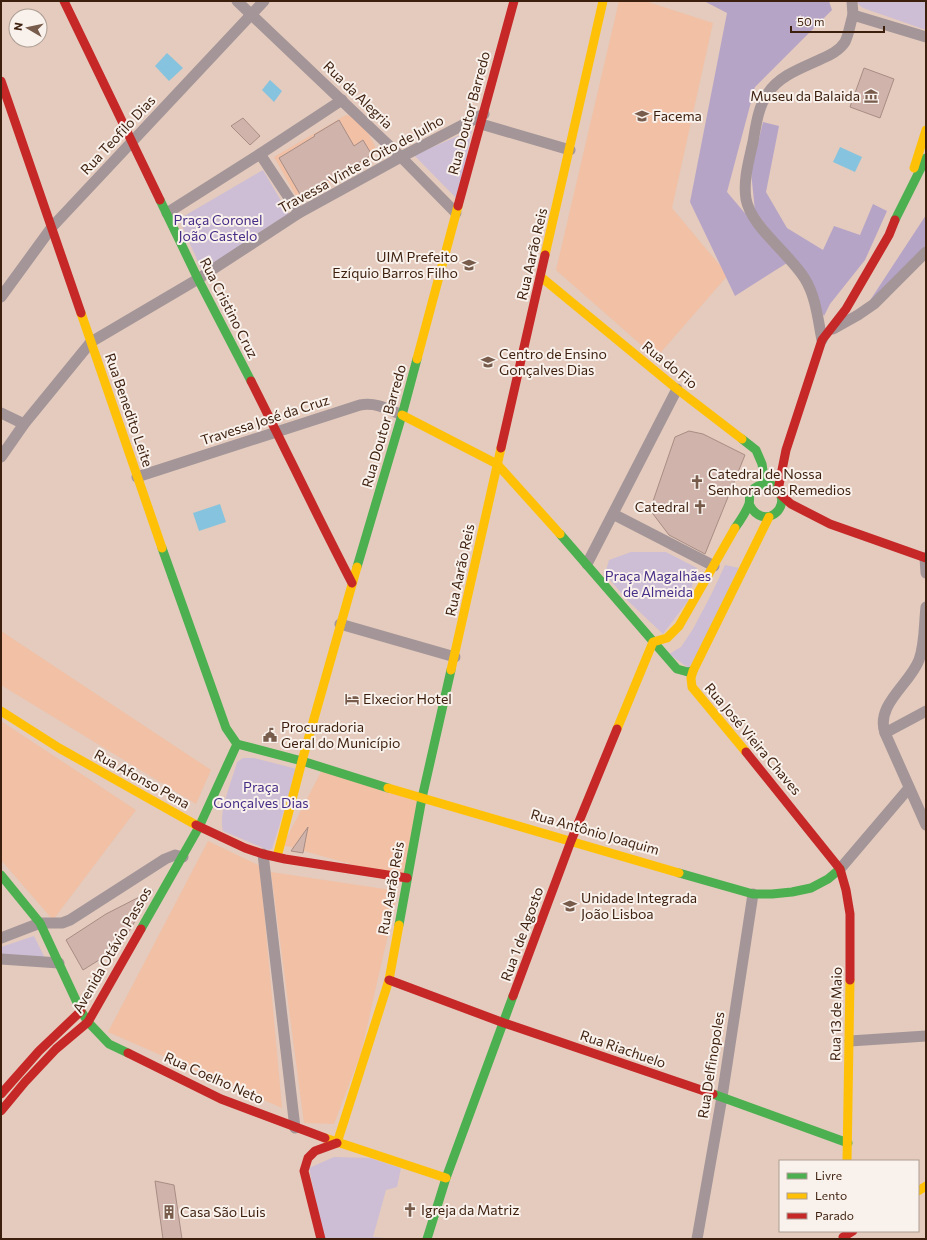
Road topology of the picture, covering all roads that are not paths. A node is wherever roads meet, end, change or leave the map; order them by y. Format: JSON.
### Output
{"nodes":[{"id":1,"x":64,"y":1,"type":"edge"},
{"id":2,"x":237,"y":1,"type":"edge"},
{"id":3,"x":264,"y":1,"type":"edge"},
{"id":4,"x":514,"y":1,"type":"edge"},
{"id":5,"x":603,"y":1,"type":"edge"},
{"id":6,"x":852,"y":1,"type":"edge"},
{"id":7,"x":252,"y":15,"type":"junction"},
{"id":8,"x":852,"y":15,"type":"junction"},
{"id":9,"x":926,"y":37,"type":"edge"},
{"id":10,"x":1,"y":81,"type":"edge"},
{"id":11,"x":342,"y":100,"type":"junction"},
{"id":12,"x":483,"y":119,"type":"junction"},
{"id":13,"x":926,"y":130,"type":"edge"},
{"id":14,"x":132,"y":142,"type":"junction"},
{"id":15,"x":570,"y":150,"type":"junction"},
{"id":16,"x":260,"y":154,"type":"junction"},
{"id":17,"x":401,"y":157,"type":"junction"},
{"id":18,"x":926,"y":158,"type":"edge"},
{"id":19,"x":902,"y":205,"type":"junction"},
{"id":20,"x":167,"y":213,"type":"junction"},
{"id":21,"x":456,"y":213,"type":"junction"},
{"id":22,"x":299,"y":214,"type":"junction"},
{"id":23,"x":52,"y":227,"type":"junction"},
{"id":24,"x":926,"y":252,"type":"edge"},
{"id":25,"x":541,"y":277,"type":"junction"},
{"id":26,"x":198,"y":279,"type":"junction"},
{"id":27,"x":5,"y":282,"type":"edge"},
{"id":28,"x":1,"y":297,"type":"edge"},
{"id":29,"x":825,"y":336,"type":"junction"},
{"id":30,"x":91,"y":342,"type":"junction"},
{"id":31,"x":677,"y":389,"type":"junction"},
{"id":32,"x":1,"y":413,"type":"edge"},
{"id":33,"x":402,"y":415,"type":"junction"},
{"id":34,"x":24,"y":424,"type":"junction"},
{"id":35,"x":277,"y":432,"type":"junction"},
{"id":36,"x":786,"y":450,"type":"junction"},
{"id":37,"x":1,"y":457,"type":"edge"},
{"id":38,"x":497,"y":464,"type":"junction"},
{"id":39,"x":137,"y":477,"type":"junction"},
{"id":40,"x":767,"y":484,"type":"junction"},
{"id":41,"x":779,"y":492,"type":"junction"},
{"id":42,"x":749,"y":504,"type":"junction"},
{"id":43,"x":613,"y":514,"type":"junction"},
{"id":44,"x":786,"y":515,"type":"dead end"},
{"id":45,"x":771,"y":516,"type":"junction"},
{"id":46,"x":796,"y":517,"type":"dead end"},
{"id":47,"x":830,"y":524,"type":"junction"},
{"id":48,"x":925,"y":558,"type":"edge"},
{"id":49,"x":587,"y":564,"type":"junction"},
{"id":50,"x":714,"y":566,"type":"junction"},
{"id":51,"x":926,"y":573,"type":"edge"},
{"id":52,"x":352,"y":584,"type":"junction"},
{"id":53,"x":926,"y":607,"type":"edge"},
{"id":54,"x":340,"y":624,"type":"junction"},
{"id":55,"x":653,"y":642,"type":"junction"},
{"id":56,"x":455,"y":657,"type":"junction"},
{"id":57,"x":693,"y":671,"type":"junction"},
{"id":58,"x":926,"y":711,"type":"edge"},
{"id":59,"x":1,"y":712,"type":"edge"},
{"id":60,"x":885,"y":733,"type":"junction"},
{"id":61,"x":237,"y":744,"type":"junction"},
{"id":62,"x":302,"y":761,"type":"junction"},
{"id":63,"x":909,"y":788,"type":"junction"},
{"id":64,"x":422,"y":798,"type":"junction"},
{"id":65,"x":926,"y":825,"type":"edge"},
{"id":66,"x":200,"y":827,"type":"junction"},
{"id":67,"x":571,"y":841,"type":"junction"},
{"id":68,"x":263,"y":854,"type":"junction"},
{"id":69,"x":183,"y":857,"type":"junction"},
{"id":70,"x":277,"y":857,"type":"junction"},
{"id":71,"x":840,"y":869,"type":"junction"},
{"id":72,"x":1,"y":875,"type":"edge"},
{"id":73,"x":407,"y":878,"type":"junction"},
{"id":74,"x":753,"y":894,"type":"junction"},
{"id":75,"x":40,"y":923,"type":"junction"},
{"id":76,"x":1,"y":938,"type":"edge"},
{"id":77,"x":1,"y":959,"type":"edge"},
{"id":78,"x":59,"y":963,"type":"junction"},
{"id":79,"x":389,"y":980,"type":"junction"},
{"id":80,"x":81,"y":1011,"type":"junction"},
{"id":81,"x":88,"y":1022,"type":"junction"},
{"id":82,"x":504,"y":1024,"type":"junction"},
{"id":83,"x":926,"y":1036,"type":"edge"},
{"id":84,"x":850,"y":1042,"type":"junction"},
{"id":85,"x":16,"y":1075,"type":"junction"},
{"id":86,"x":25,"y":1082,"type":"junction"},
{"id":87,"x":1,"y":1094,"type":"edge"},
{"id":88,"x":722,"y":1097,"type":"junction"},
{"id":89,"x":1,"y":1111,"type":"edge"},
{"id":90,"x":295,"y":1128,"type":"junction"},
{"id":91,"x":337,"y":1143,"type":"junction"},
{"id":92,"x":848,"y":1143,"type":"junction"},
{"id":93,"x":847,"y":1160,"type":"edge"},
{"id":94,"x":446,"y":1178,"type":"junction"},
{"id":95,"x":321,"y":1239,"type":"edge"},
{"id":96,"x":427,"y":1239,"type":"edge"},
{"id":97,"x":697,"y":1239,"type":"edge"}],
"edges":[{"from":1,"to":14,"type":"main road","name":"Rua Cristino Cruz"},
{"from":2,"to":7,"type":"street","name":"Rua da Alegria"},
{"from":3,"to":7,"type":"street","name":"Rua Teofilo Dias"},
{"from":4,"to":12,"type":"main road","name":"Rua Doutor Barredo"},
{"from":5,"to":15,"type":"main road","name":"Rua Aarão Reis"},
{"from":6,"to":8,"type":"street"},
{"from":7,"to":11,"type":"street","name":"Rua da Alegria"},
{"from":7,"to":14,"type":"street","name":"Rua Teofilo Dias"},
{"from":8,"to":9,"type":"street"},
{"from":8,"to":29,"type":"street"},
{"from":10,"to":23,"type":"main road","name":"Rua Benedito Leite"},
{"from":11,"to":16,"type":"street"},
{"from":11,"to":17,"type":"street","name":"Rua da Alegria"},
{"from":12,"to":15,"type":"street"},
{"from":12,"to":17,"type":"street","name":"Travessa Vinte e Oito de Julho"},
{"from":12,"to":21,"type":"main road","name":"Rua Doutor Barredo"},
{"from":13,"to":19,"type":"main road"},
{"from":14,"to":20,"type":"main road","name":"Rua Cristino Cruz"},
{"from":14,"to":23,"type":"street","name":"Rua Teofilo Dias"},
{"from":15,"to":25,"type":"main road","name":"Rua Aarão Reis"},
{"from":16,"to":20,"type":"street"},
{"from":16,"to":22,"type":"street"},
{"from":17,"to":21,"type":"street","name":"Rua da Alegria"},
{"from":17,"to":22,"type":"street","name":"Travessa Vinte e Oito de Julho"},
{"from":18,"to":19,"type":"main road"},
{"from":19,"to":29,"type":"main road"},
{"from":20,"to":26,"type":"main road","name":"Rua Cristino Cruz"},
{"from":21,"to":33,"type":"main road","name":"Rua Doutor Barredo"},
{"from":22,"to":26,"type":"street","name":"Travessa Vinte e Oito de Julho"},
{"from":23,"to":27,"type":"street","name":"Rua Teofilo Dias"},
{"from":23,"to":30,"type":"main road","name":"Rua Benedito Leite"},
{"from":24,"to":29,"type":"street"},
{"from":25,"to":31,"type":"main road","name":"Rua do Fio"},
{"from":25,"to":38,"type":"main road","name":"Rua Aarão Reis"},
{"from":26,"to":30,"type":"street","name":"Travessa Vinte e Oito de Julho"},
{"from":26,"to":35,"type":"main road","name":"Rua Cristino Cruz"},
{"from":27,"to":28,"type":"street","name":"Rua Teofilo Dias"},
{"from":29,"to":36,"type":"main road"},
{"from":30,"to":34,"type":"street","name":"Travessa Vinte e Oito de Julho"},
{"from":30,"to":39,"type":"main road","name":"Rua Benedito Leite"},
{"from":31,"to":40,"type":"main road","name":"Rua do Fio"},
{"from":31,"to":43,"type":"street"},
{"from":32,"to":34,"type":"street"},
{"from":33,"to":35,"type":"street","name":"Travessa José da Cruz"},
{"from":33,"to":38,"type":"main road","name":"Rua José Vieira Chaves"},
{"from":33,"to":52,"type":"main road","name":"Rua Doutor Barredo"},
{"from":34,"to":37,"type":"street","name":"Travessa Vinte e Oito de Julho"},
{"from":35,"to":39,"type":"street","name":"Travessa José da Cruz"},
{"from":35,"to":52,"type":"main road","name":"Rua Cristino Cruz"},
{"from":36,"to":40,"type":"main road"},
{"from":36,"to":41,"type":"main road"},
{"from":38,"to":49,"type":"main road","name":"Rua José Vieira Chaves"},
{"from":38,"to":56,"type":"main road","name":"Rua Aarão Reis"},
{"from":39,"to":61,"type":"main road","name":"Rua Benedito Leite"},
{"from":40,"to":41,"type":"main road"},
{"from":40,"to":42,"type":"main road"},
{"from":41,"to":45,"type":"main road"},
{"from":41,"to":47,"type":"main road"},
{"from":42,"to":45,"type":"main road"},
{"from":42,"to":50,"type":"main road"},
{"from":43,"to":49,"type":"street"},
{"from":43,"to":50,"type":"street"},
{"from":44,"to":45,"type":"main road"},
{"from":45,"to":57,"type":"main road"},
{"from":46,"to":47,"type":"main road"},
{"from":47,"to":48,"type":"main road"},
{"from":48,"to":51,"type":"street"},
{"from":49,"to":55,"type":"main road","name":"Rua José Vieira Chaves"},
{"from":50,"to":55,"type":"main road"},
{"from":52,"to":54,"type":"main road","name":"Rua Doutor Barredo"},
{"from":53,"to":60,"type":"street"},
{"from":54,"to":56,"type":"street"},
{"from":54,"to":62,"type":"main road","name":"Rua Doutor Barredo"},
{"from":55,"to":57,"type":"main road","name":"Rua José Vieira Chaves"},
{"from":55,"to":67,"type":"main road","name":"Rua 1 de Agosto"},
{"from":56,"to":64,"type":"main road","name":"Rua Aarão Reis"},
{"from":57,"to":71,"type":"main road","name":"Rua José Vieira Chaves"},
{"from":58,"to":60,"type":"street"},
{"from":59,"to":66,"type":"main road","name":"Rua Afonso Pena"},
{"from":60,"to":63,"type":"street"},
{"from":61,"to":62,"type":"main road","name":"Rua Antônio Joaquim"},
{"from":61,"to":66,"type":"main road","name":"Avenida Otávio Passos"},
{"from":62,"to":64,"type":"main road","name":"Rua Antônio Joaquim"},
{"from":62,"to":70,"type":"main road","name":"Rua Doutor Barredo"},
{"from":63,"to":65,"type":"street"},
{"from":63,"to":71,"type":"street","name":"Rua Antônio Joaquim"},
{"from":64,"to":67,"type":"main road","name":"Rua Antônio Joaquim"},
{"from":64,"to":73,"type":"main road","name":"Rua Aarão Reis"},
{"from":66,"to":68,"type":"main road","name":"Rua Afonso Pena"},
{"from":66,"to":69,"type":"main road","name":"Avenida Otávio Passos"},
{"from":67,"to":74,"type":"main road","name":"Rua Antônio Joaquim"},
{"from":67,"to":82,"type":"main road","name":"Rua 1 de Agosto"},
{"from":68,"to":70,"type":"main road","name":"Rua Afonso Pena"},
{"from":68,"to":90,"type":"street"},
{"from":69,"to":75,"type":"street"},
{"from":69,"to":81,"type":"main road","name":"Avenida Otávio Passos"},
{"from":70,"to":73,"type":"main road","name":"Rua Afonso Pena"},
{"from":71,"to":74,"type":"main road","name":"Rua Antônio Joaquim"},
{"from":71,"to":84,"type":"main road","name":"Rua 13 de Maio"},
{"from":72,"to":75,"type":"main road","name":"Rua Coelho Neto"},
{"from":73,"to":79,"type":"main road","name":"Rua Aarão Reis"},
{"from":74,"to":88,"type":"street","name":"Rua Delfinopoles"},
{"from":75,"to":76,"type":"street"},
{"from":75,"to":78,"type":"main road","name":"Rua Coelho Neto"},
{"from":77,"to":78,"type":"street"},
{"from":78,"to":80,"type":"main road","name":"Rua Coelho Neto"},
{"from":79,"to":82,"type":"main road","name":"Rua Riachuelo"},
{"from":79,"to":91,"type":"main road","name":"Rua Aarão Reis"},
{"from":80,"to":81,"type":"main road","name":"Rua Coelho Neto"},
{"from":80,"to":85,"type":"main road","name":"Avenida Otávio Passos"},
{"from":81,"to":86,"type":"main road","name":"Avenida Otávio Passos"},
{"from":81,"to":90,"type":"main road","name":"Rua Coelho Neto"},
{"from":82,"to":88,"type":"main road","name":"Rua Riachuelo"},
{"from":82,"to":94,"type":"main road","name":"Rua 1 de Agosto"},
{"from":83,"to":84,"type":"street"},
{"from":84,"to":92,"type":"main road","name":"Rua 13 de Maio"},
{"from":85,"to":86,"type":"street"},
{"from":85,"to":87,"type":"main road","name":"Avenida Otávio Passos"},
{"from":86,"to":89,"type":"main road","name":"Avenida Otávio Passos"},
{"from":88,"to":92,"type":"main road","name":"Rua Riachuelo"},
{"from":88,"to":97,"type":"street","name":"Rua Delfinopoles"},
{"from":90,"to":91,"type":"main road","name":"Rua Coelho Neto"},
{"from":91,"to":94,"type":"main road","name":"Rua Coelho Neto"},
{"from":91,"to":95,"type":"main road"},
{"from":92,"to":93,"type":"main road","name":"Rua 13 de Maio"},
{"from":94,"to":96,"type":"main road","name":"Rua 1 de Agosto"}]}
